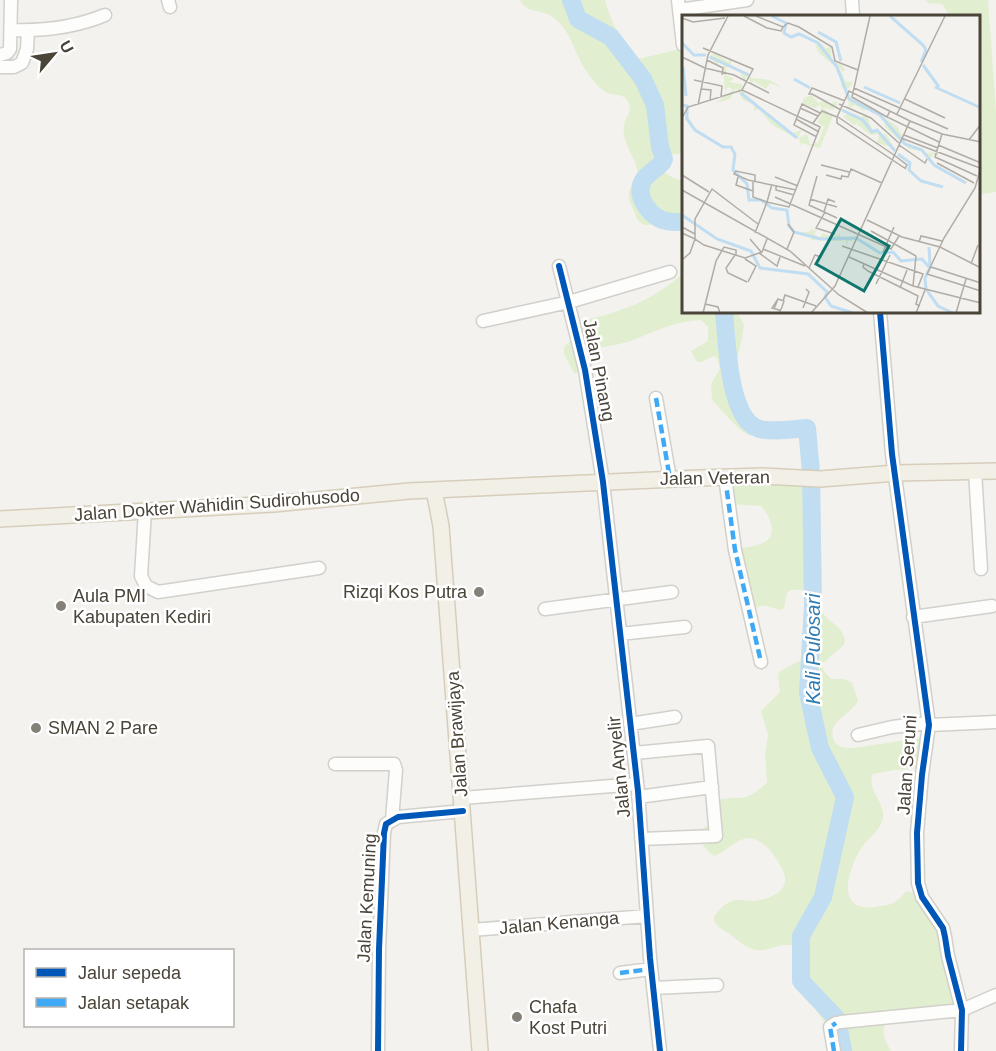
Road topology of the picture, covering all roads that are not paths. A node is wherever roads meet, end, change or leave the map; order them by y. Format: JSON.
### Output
{"nodes":[{"id":1,"x":11,"y":0,"type":"edge"},
{"id":2,"x":745,"y":0,"type":"edge"},
{"id":3,"x":852,"y":0,"type":"edge"},
{"id":4,"x":679,"y":5,"type":"edge"},
{"id":5,"x":105,"y":15,"type":"dead end"},
{"id":6,"x":853,"y":15,"type":"edge"},
{"id":7,"x":12,"y":30,"type":"junction"},
{"id":8,"x":28,"y":31,"type":"junction"},
{"id":9,"x":682,"y":35,"type":"edge"},
{"id":10,"x":0,"y":55,"type":"edge"},
{"id":11,"x":0,"y":67,"type":"edge"},
{"id":12,"x":559,"y":266,"type":"dead end"},
{"id":13,"x":670,"y":272,"type":"dead end"},
{"id":14,"x":569,"y":302,"type":"junction"},
{"id":15,"x":880,"y":314,"type":"edge"},
{"id":16,"x":483,"y":321,"type":"dead end"},
{"id":17,"x":656,"y":398,"type":"dead end"},
{"id":18,"x":975,"y":471,"type":"junction"},
{"id":19,"x":996,"y":471,"type":"edge"},
{"id":20,"x":896,"y":473,"type":"junction"},
{"id":21,"x":725,"y":477,"type":"junction"},
{"id":22,"x":670,"y":479,"type":"junction"},
{"id":23,"x":603,"y":482,"type":"junction"},
{"id":24,"x":434,"y":490,"type":"junction"},
{"id":25,"x":145,"y":511,"type":"junction"},
{"id":26,"x":0,"y":519,"type":"edge"},
{"id":27,"x":319,"y":567,"type":"dead end"},
{"id":28,"x":981,"y":569,"type":"dead end"},
{"id":29,"x":672,"y":592,"type":"dead end"},
{"id":30,"x":616,"y":599,"type":"junction"},
{"id":31,"x":992,"y":606,"type":"dead end"},
{"id":32,"x":545,"y":609,"type":"dead end"},
{"id":33,"x":913,"y":617,"type":"junction"},
{"id":34,"x":685,"y":627,"type":"dead end"},
{"id":35,"x":620,"y":634,"type":"junction"},
{"id":36,"x":761,"y":662,"type":"dead end"},
{"id":37,"x":675,"y":717,"type":"dead end"},
{"id":38,"x":996,"y":722,"type":"edge"},
{"id":39,"x":630,"y":724,"type":"junction"},
{"id":40,"x":928,"y":724,"type":"junction"},
{"id":41,"x":858,"y":735,"type":"dead end"},
{"id":42,"x":634,"y":753,"type":"junction"},
{"id":43,"x":335,"y":764,"type":"dead end"},
{"id":44,"x":637,"y":784,"type":"junction"},
{"id":45,"x":712,"y":787,"type":"junction"},
{"id":46,"x":638,"y":797,"type":"junction"},
{"id":47,"x":462,"y":805,"type":"junction"},
{"id":48,"x":392,"y":820,"type":"junction"},
{"id":49,"x":641,"y":839,"type":"junction"},
{"id":50,"x":647,"y":916,"type":"junction"},
{"id":51,"x":471,"y":930,"type":"junction"},
{"id":52,"x":651,"y":969,"type":"junction"},
{"id":53,"x":620,"y":973,"type":"dead end"},
{"id":54,"x":717,"y":985,"type":"dead end"},
{"id":55,"x":653,"y":988,"type":"junction"},
{"id":56,"x":996,"y":995,"type":"edge"},
{"id":57,"x":962,"y":1010,"type":"junction"},
{"id":58,"x":378,"y":1051,"type":"edge"},
{"id":59,"x":480,"y":1051,"type":"edge"},
{"id":60,"x":660,"y":1051,"type":"edge"},
{"id":61,"x":834,"y":1051,"type":"edge"},
{"id":62,"x":961,"y":1051,"type":"edge"}],
"edges":[{"from":1,"to":7,"type":"street"},
{"from":2,"to":4,"type":"street"},
{"from":3,"to":6,"type":"street"},
{"from":4,"to":9,"type":"street"},
{"from":5,"to":8,"type":"street"},
{"from":7,"to":8,"type":"street"},
{"from":7,"to":10,"type":"street"},
{"from":8,"to":11,"type":"street"},
{"from":12,"to":14,"type":"street","name":"Jalan Pinang"},
{"from":13,"to":14,"type":"street"},
{"from":14,"to":16,"type":"street"},
{"from":14,"to":23,"type":"street","name":"Jalan Pinang"},
{"from":15,"to":20,"type":"street","name":"Jalan Seruni"},
{"from":17,"to":22,"type":"street"},
{"from":18,"to":19,"type":"main road","name":"Jalan Veteran"},
{"from":18,"to":20,"type":"main road","name":"Jalan Veteran"},
{"from":18,"to":28,"type":"street"},
{"from":20,"to":21,"type":"main road","name":"Jalan Veteran"},
{"from":20,"to":33,"type":"street","name":"Jalan Seruni"},
{"from":21,"to":22,"type":"main road","name":"Jalan Veteran"},
{"from":21,"to":36,"type":"street"},
{"from":22,"to":23,"type":"main road","name":"Jalan Veteran"},
{"from":23,"to":24,"type":"main road","name":"Jalan Veteran"},
{"from":23,"to":30,"type":"street","name":"Jalan Anyelir"},
{"from":24,"to":25,"type":"main road","name":"Jalan Dokter Wahidin Sudirohusodo"},
{"from":24,"to":47,"type":"main road","name":"Jalan Brawijaya"},
{"from":25,"to":26,"type":"main road","name":"Jalan Dokter Wahidin Sudirohusodo"},
{"from":25,"to":27,"type":"street"},
{"from":29,"to":30,"type":"street"},
{"from":30,"to":32,"type":"street"},
{"from":30,"to":35,"type":"street","name":"Jalan Anyelir"},
{"from":31,"to":33,"type":"street"},
{"from":33,"to":40,"type":"street","name":"Jalan Seruni"},
{"from":34,"to":35,"type":"street"},
{"from":35,"to":39,"type":"street","name":"Jalan Anyelir"},
{"from":37,"to":39,"type":"street"},
{"from":38,"to":40,"type":"street"},
{"from":39,"to":42,"type":"street","name":"Jalan Anyelir"},
{"from":40,"to":41,"type":"street"},
{"from":40,"to":57,"type":"street","name":"Jalan Seruni"},
{"from":42,"to":44,"type":"street","name":"Jalan Anyelir"},
{"from":42,"to":45,"type":"street"},
{"from":43,"to":48,"type":"street"},
{"from":44,"to":46,"type":"street","name":"Jalan Anyelir"},
{"from":44,"to":47,"type":"street","name":"Jalan Kemuning"},
{"from":45,"to":46,"type":"street"},
{"from":45,"to":49,"type":"street"},
{"from":46,"to":49,"type":"street","name":"Jalan Anyelir"},
{"from":47,"to":48,"type":"street","name":"Jalan Kemuning"},
{"from":47,"to":51,"type":"main road","name":"Jalan Brawijaya"},
{"from":48,"to":58,"type":"street","name":"Jalan Kemuning"},
{"from":49,"to":50,"type":"street","name":"Jalan Anyelir"},
{"from":50,"to":51,"type":"street","name":"Jalan Kenanga"},
{"from":50,"to":52,"type":"street","name":"Jalan Anyelir"},
{"from":51,"to":59,"type":"main road","name":"Jalan Brawijaya"},
{"from":52,"to":53,"type":"street"},
{"from":52,"to":55,"type":"street","name":"Jalan Anyelir"},
{"from":54,"to":55,"type":"street"},
{"from":55,"to":60,"type":"street","name":"Jalan Anyelir"},
{"from":56,"to":57,"type":"street"},
{"from":57,"to":61,"type":"street"},
{"from":57,"to":62,"type":"street","name":"Jalan Seruni"}]}
